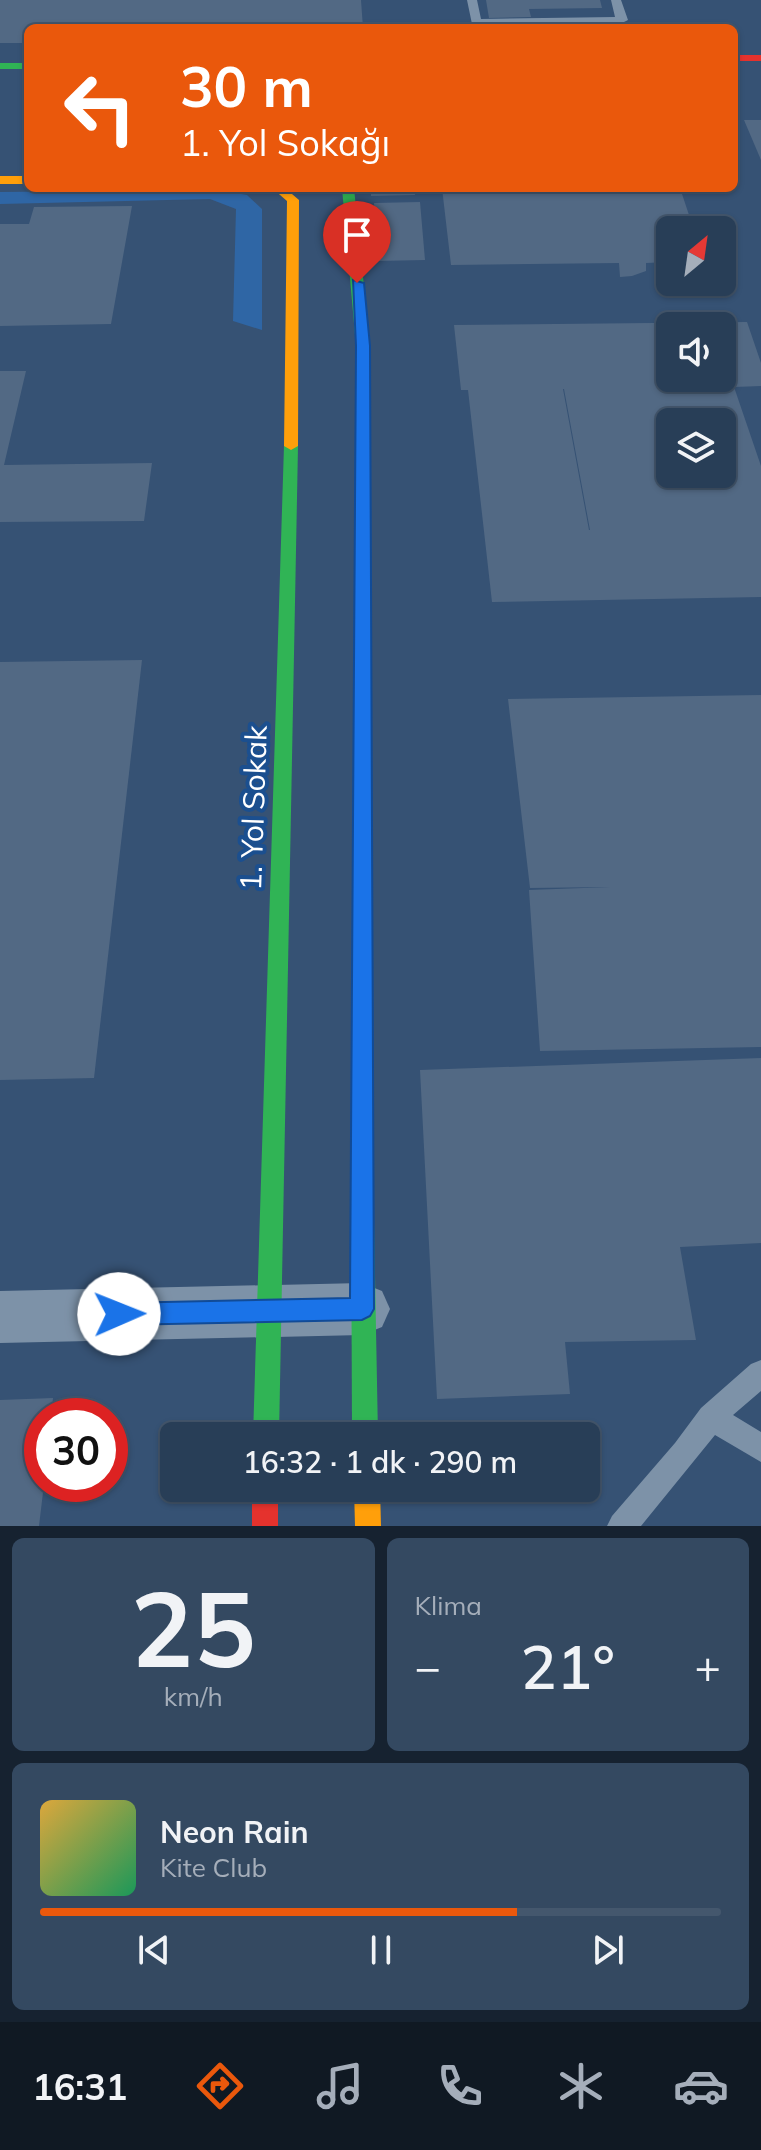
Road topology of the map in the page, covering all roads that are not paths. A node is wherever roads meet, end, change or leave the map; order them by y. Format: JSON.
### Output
{"nodes":[{"id":1,"x":472,"y":0,"type":"edge"},
{"id":2,"x":616,"y":0,"type":"edge"},
{"id":3,"x":493,"y":24,"type":"edge"},
{"id":4,"x":526,"y":24,"type":"edge"},
{"id":5,"x":738,"y":58,"type":"edge"},
{"id":6,"x":761,"y":58,"type":"edge"},
{"id":7,"x":0,"y":66,"type":"edge"},
{"id":8,"x":24,"y":66,"type":"edge"},
{"id":9,"x":0,"y":180,"type":"edge"},
{"id":10,"x":24,"y":180,"type":"edge"},
{"id":11,"x":283,"y":192,"type":"edge"},
{"id":12,"x":348,"y":192,"type":"edge"},
{"id":13,"x":362,"y":1309,"type":"junction"},
{"id":14,"x":267,"y":1311,"type":"junction"},
{"id":15,"x":0,"y":1317,"type":"edge"},
{"id":16,"x":761,"y":1373,"type":"edge"},
{"id":17,"x":711,"y":1417,"type":"junction"},
{"id":18,"x":266,"y":1422,"type":"edge"},
{"id":19,"x":365,"y":1422,"type":"edge"},
{"id":20,"x":761,"y":1448,"type":"edge"},
{"id":21,"x":265,"y":1502,"type":"edge"},
{"id":22,"x":367,"y":1502,"type":"edge"},
{"id":23,"x":265,"y":1526,"type":"edge"},
{"id":24,"x":368,"y":1526,"type":"edge"},
{"id":25,"x":622,"y":1526,"type":"edge"}],
"edges":[{"from":1,"to":3,"type":"lane"},
{"from":2,"to":4,"type":"lane"},
{"from":5,"to":6,"type":"street"},
{"from":7,"to":8,"type":"street"},
{"from":9,"to":10,"type":"street"},
{"from":11,"to":14,"type":"street","name":"1. Yol Sokak"},
{"from":12,"to":13,"type":"street"},
{"from":13,"to":14,"type":"street"},
{"from":13,"to":19,"type":"street"},
{"from":14,"to":15,"type":"street"},
{"from":14,"to":18,"type":"street","name":"1. Yol Sokak"},
{"from":16,"to":17,"type":"lane"},
{"from":17,"to":20,"type":"lane"},
{"from":17,"to":25,"type":"lane"},
{"from":21,"to":23,"type":"street"},
{"from":22,"to":24,"type":"street"}]}
